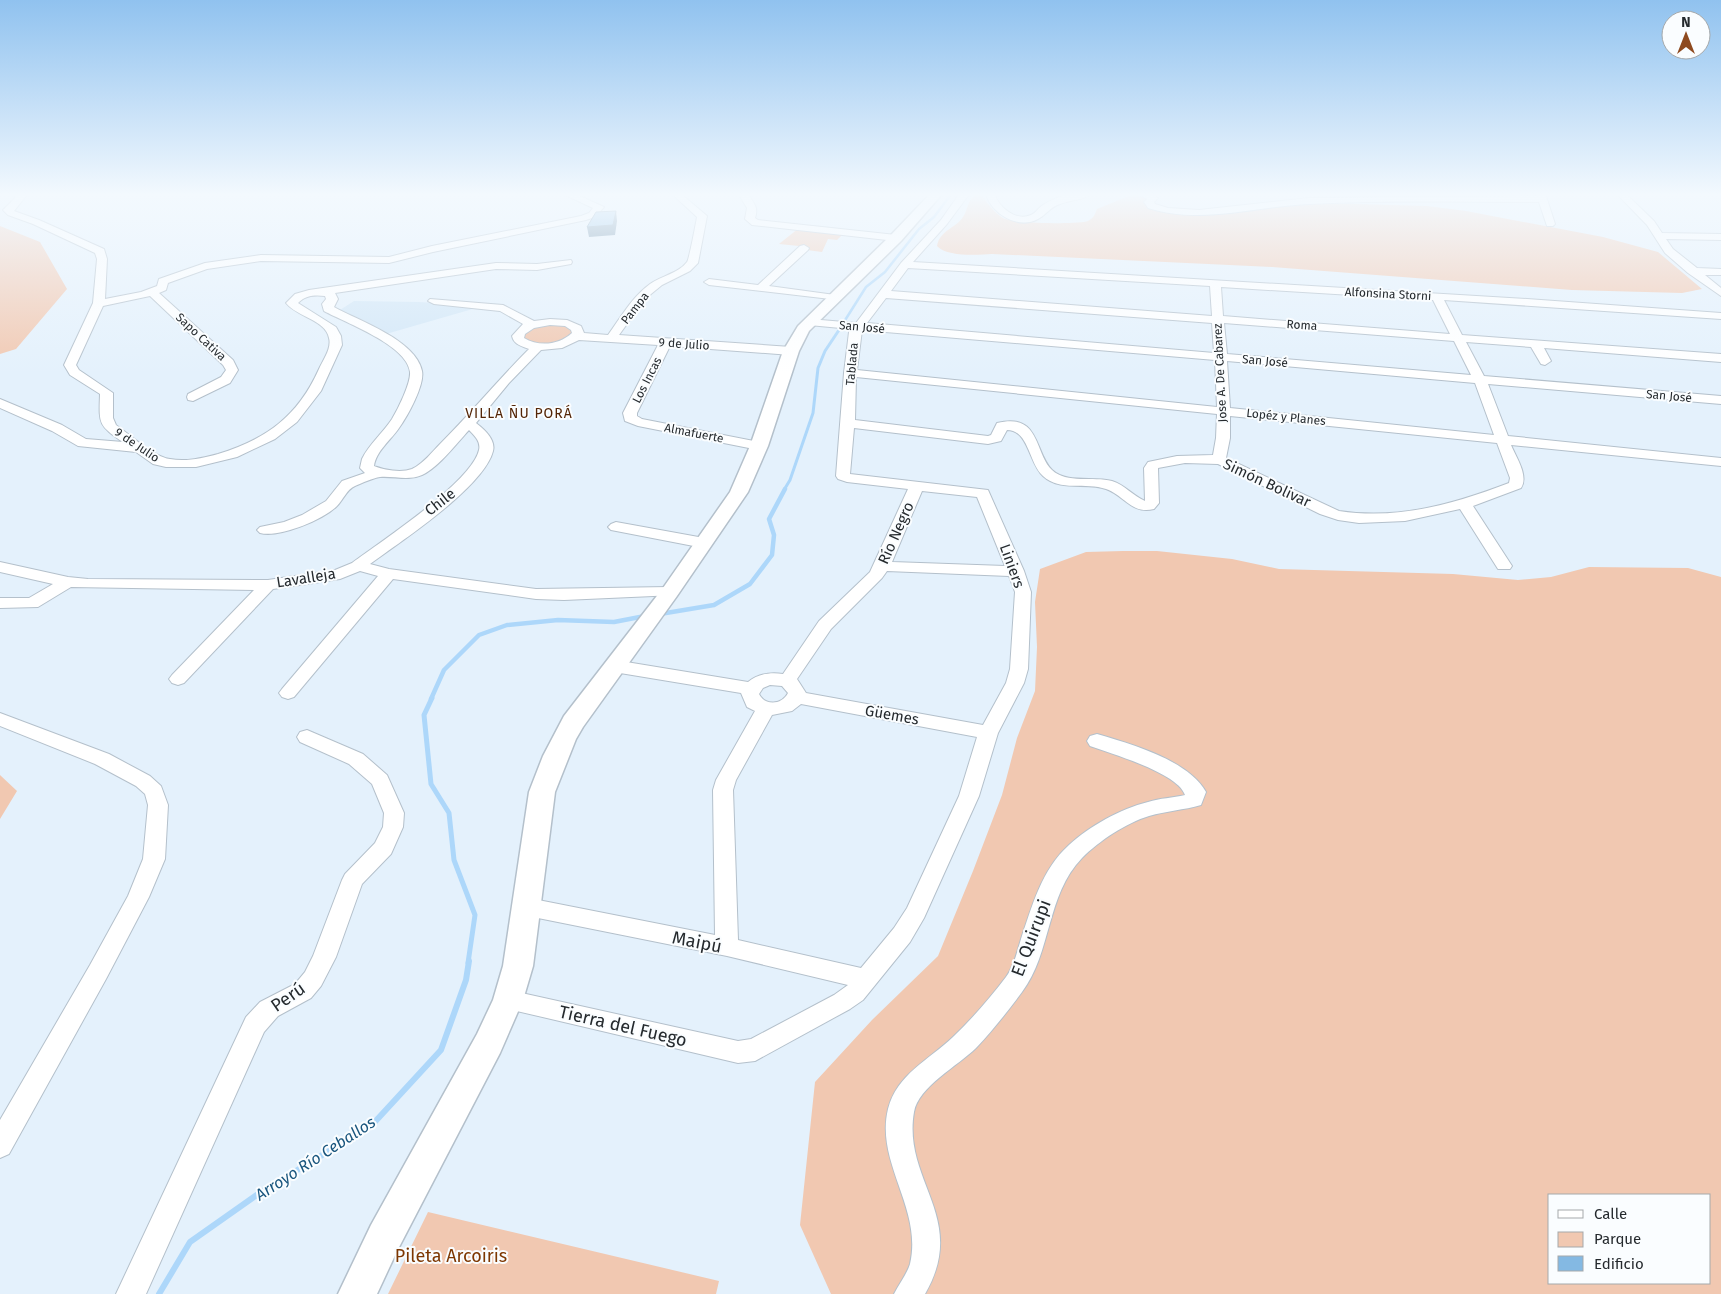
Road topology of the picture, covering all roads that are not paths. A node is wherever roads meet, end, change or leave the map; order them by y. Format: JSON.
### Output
{"nodes":[{"id":1,"x":101,"y":253,"type":"edge"},
{"id":2,"x":415,"y":253,"type":"edge"},
{"id":3,"x":695,"y":253,"type":"edge"},
{"id":4,"x":798,"y":253,"type":"edge"},
{"id":5,"x":880,"y":253,"type":"edge"},
{"id":6,"x":916,"y":253,"type":"edge"},
{"id":7,"x":1672,"y":253,"type":"edge"},
{"id":8,"x":567,"y":262,"type":"dead end"},
{"id":9,"x":905,"y":265,"type":"junction"},
{"id":10,"x":1696,"y":270,"type":"junction"},
{"id":11,"x":1721,"y":272,"type":"edge"},
{"id":12,"x":709,"y":282,"type":"dead end"},
{"id":13,"x":1215,"y":285,"type":"junction"},
{"id":14,"x":1721,"y":286,"type":"edge"},
{"id":15,"x":760,"y":289,"type":"junction"},
{"id":16,"x":320,"y":292,"type":"junction"},
{"id":17,"x":153,"y":293,"type":"junction"},
{"id":18,"x":1721,"y":293,"type":"edge"},
{"id":19,"x":884,"y":294,"type":"junction"},
{"id":20,"x":1436,"y":297,"type":"junction"},
{"id":21,"x":835,"y":298,"type":"junction"},
{"id":22,"x":434,"y":302,"type":"dead end"},
{"id":23,"x":99,"y":303,"type":"junction"},
{"id":24,"x":1721,"y":316,"type":"edge"},
{"id":25,"x":1218,"y":319,"type":"junction"},
{"id":26,"x":809,"y":322,"type":"junction"},
{"id":27,"x":533,"y":325,"type":"junction"},
{"id":28,"x":855,"y":326,"type":"junction"},
{"id":29,"x":576,"y":336,"type":"junction"},
{"id":30,"x":1457,"y":337,"type":"junction"},
{"id":31,"x":611,"y":339,"type":"junction"},
{"id":32,"x":666,"y":342,"type":"junction"},
{"id":33,"x":1535,"y":343,"type":"junction"},
{"id":34,"x":539,"y":346,"type":"junction"},
{"id":35,"x":791,"y":351,"type":"junction"},
{"id":36,"x":1222,"y":357,"type":"junction"},
{"id":37,"x":1721,"y":358,"type":"edge"},
{"id":38,"x":1545,"y":361,"type":"dead end"},
{"id":39,"x":850,"y":373,"type":"junction"},
{"id":40,"x":1480,"y":380,"type":"junction"},
{"id":41,"x":193,"y":397,"type":"dead end"},
{"id":42,"x":1721,"y":400,"type":"edge"},
{"id":43,"x":0,"y":403,"type":"edge"},
{"id":44,"x":1223,"y":411,"type":"junction"},
{"id":45,"x":630,"y":418,"type":"joint"},
{"id":46,"x":469,"y":423,"type":"junction"},
{"id":47,"x":848,"y":423,"type":"junction"},
{"id":48,"x":1503,"y":439,"type":"junction"},
{"id":49,"x":759,"y":446,"type":"junction"},
{"id":50,"x":138,"y":448,"type":"junction"},
{"id":51,"x":1218,"y":460,"type":"junction"},
{"id":52,"x":1721,"y":462,"type":"edge"},
{"id":53,"x":378,"y":473,"type":"junction"},
{"id":54,"x":843,"y":476,"type":"joint"},
{"id":55,"x":917,"y":486,"type":"junction"},
{"id":56,"x":1464,"y":504,"type":"junction"},
{"id":57,"x":616,"y":527,"type":"dead end"},
{"id":58,"x":265,"y":530,"type":"dead end"},
{"id":59,"x":704,"y":543,"type":"junction"},
{"id":60,"x":358,"y":566,"type":"junction"},
{"id":61,"x":882,"y":566,"type":"junction"},
{"id":62,"x":1504,"y":566,"type":"dead end"},
{"id":63,"x":0,"y":567,"type":"edge"},
{"id":64,"x":1016,"y":571,"type":"junction"},
{"id":65,"x":389,"y":574,"type":"junction"},
{"id":66,"x":68,"y":582,"type":"junction"},
{"id":67,"x":268,"y":584,"type":"junction"},
{"id":68,"x":666,"y":597,"type":"junction"},
{"id":69,"x":0,"y":603,"type":"edge"},
{"id":70,"x":614,"y":666,"type":"junction"},
{"id":71,"x":178,"y":678,"type":"dead end"},
{"id":72,"x":787,"y":681,"type":"junction"},
{"id":73,"x":752,"y":689,"type":"junction"},
{"id":74,"x":288,"y":692,"type":"dead end"},
{"id":75,"x":796,"y":697,"type":"junction"},
{"id":76,"x":766,"y":709,"type":"junction"},
{"id":77,"x":0,"y":719,"type":"edge"},
{"id":78,"x":988,"y":733,"type":"junction"},
{"id":79,"x":307,"y":737,"type":"dead end"},
{"id":80,"x":1097,"y":741,"type":"dead end"},
{"id":81,"x":528,"y":908,"type":"junction"},
{"id":82,"x":727,"y":948,"type":"junction"},
{"id":83,"x":866,"y":979,"type":"junction"},
{"id":84,"x":508,"y":1000,"type":"junction"},
{"id":85,"x":738,"y":1052,"type":"joint"},
{"id":86,"x":0,"y":1145,"type":"edge"},
{"id":87,"x":131,"y":1294,"type":"edge"},
{"id":88,"x":357,"y":1294,"type":"edge"},
{"id":89,"x":909,"y":1294,"type":"edge"}],
"edges":[{"from":1,"to":23,"type":"street"},
{"from":2,"to":17,"type":"street"},
{"from":3,"to":31,"type":"street","name":"Pampa"},
{"from":4,"to":15,"type":"street"},
{"from":5,"to":21,"type":"main road"},
{"from":6,"to":9,"type":"street","name":"Tablada"},
{"from":7,"to":10,"type":"street"},
{"from":8,"to":16,"type":"street"},
{"from":9,"to":13,"type":"street","name":"Alfonsina Storni"},
{"from":9,"to":19,"type":"street","name":"Tablada"},
{"from":10,"to":11,"type":"street"},
{"from":10,"to":14,"type":"street"},
{"from":10,"to":18,"type":"street"},
{"from":12,"to":15,"type":"street"},
{"from":13,"to":20,"type":"street","name":"Alfonsina Storni"},
{"from":13,"to":25,"type":"street","name":"Jose A. De Cabarez"},
{"from":15,"to":21,"type":"street"},
{"from":16,"to":50,"type":"street","name":"9 de Julio"},
{"from":16,"to":53,"type":"street"},
{"from":17,"to":23,"type":"street"},
{"from":17,"to":41,"type":"street","name":"Sapo Cativa"},
{"from":19,"to":25,"type":"street","name":"Roma"},
{"from":19,"to":28,"type":"street","name":"Tablada"},
{"from":20,"to":24,"type":"street","name":"Alfonsina Storni"},
{"from":20,"to":30,"type":"street"},
{"from":21,"to":26,"type":"main road"},
{"from":22,"to":27,"type":"street"},
{"from":23,"to":50,"type":"street","name":"9 de Julio"},
{"from":25,"to":30,"type":"street","name":"Roma"},
{"from":25,"to":36,"type":"street","name":"Jose A. De Cabarez"},
{"from":26,"to":28,"type":"street","name":"San José"},
{"from":26,"to":35,"type":"main road"},
{"from":27,"to":29,"type":"street"},
{"from":27,"to":34,"type":"street"},
{"from":28,"to":36,"type":"street","name":"San José"},
{"from":28,"to":39,"type":"street","name":"Tablada"},
{"from":29,"to":31,"type":"street","name":"9 de Julio"},
{"from":29,"to":34,"type":"street"},
{"from":30,"to":33,"type":"street","name":"Roma"},
{"from":30,"to":40,"type":"street"},
{"from":31,"to":32,"type":"street","name":"9 de Julio"},
{"from":32,"to":35,"type":"street","name":"9 de Julio"},
{"from":32,"to":45,"type":"street","name":"Los Incas"},
{"from":33,"to":37,"type":"street","name":"Roma"},
{"from":33,"to":38,"type":"street"},
{"from":34,"to":46,"type":"street"},
{"from":35,"to":49,"type":"main road"},
{"from":36,"to":40,"type":"street","name":"San José"},
{"from":36,"to":44,"type":"street","name":"Jose A. De Cabarez"},
{"from":39,"to":44,"type":"street","name":"Lopéz y Planes"},
{"from":39,"to":47,"type":"street","name":"Tablada"},
{"from":40,"to":42,"type":"street","name":"San José"},
{"from":40,"to":48,"type":"street"},
{"from":43,"to":50,"type":"street"},
{"from":44,"to":48,"type":"street","name":"Lopéz y Planes"},
{"from":44,"to":51,"type":"street","name":"Jose A. De Cabarez"},
{"from":45,"to":49,"type":"street","name":"Almafuerte"},
{"from":46,"to":53,"type":"street"},
{"from":46,"to":60,"type":"street","name":"Chile"},
{"from":47,"to":51,"type":"street","name":"Simón Bolivar"},
{"from":47,"to":54,"type":"street","name":"Tablada"},
{"from":48,"to":52,"type":"street","name":"Lopéz y Planes"},
{"from":48,"to":56,"type":"street","name":"Simón Bolivar"},
{"from":49,"to":59,"type":"main road"},
{"from":51,"to":56,"type":"street","name":"Simón Bolivar"},
{"from":53,"to":58,"type":"street"},
{"from":54,"to":55,"type":"street","name":"Río Negro"},
{"from":55,"to":61,"type":"street","name":"Río Negro"},
{"from":55,"to":64,"type":"street","name":"Liniers"},
{"from":56,"to":62,"type":"street"},
{"from":57,"to":59,"type":"street"},
{"from":59,"to":68,"type":"main road"},
{"from":60,"to":65,"type":"street"},
{"from":60,"to":67,"type":"street","name":"Lavalleja"},
{"from":61,"to":64,"type":"street"},
{"from":61,"to":72,"type":"street","name":"Río Negro"},
{"from":63,"to":66,"type":"street","name":"Lavalleja"},
{"from":64,"to":78,"type":"street","name":"Liniers"},
{"from":65,"to":68,"type":"street"},
{"from":65,"to":74,"type":"street"},
{"from":66,"to":67,"type":"street","name":"Lavalleja"},
{"from":66,"to":69,"type":"street"},
{"from":67,"to":71,"type":"street"},
{"from":68,"to":70,"type":"main road"},
{"from":70,"to":73,"type":"street"},
{"from":70,"to":81,"type":"main road"},
{"from":72,"to":73,"type":"street"},
{"from":72,"to":75,"type":"street"},
{"from":73,"to":76,"type":"street"},
{"from":75,"to":76,"type":"street"},
{"from":75,"to":78,"type":"street","name":"Güemes"},
{"from":76,"to":82,"type":"street"},
{"from":77,"to":86,"type":"street"},
{"from":78,"to":83,"type":"street","name":"Liniers"},
{"from":79,"to":87,"type":"street","name":"Perú"},
{"from":80,"to":89,"type":"street","name":"El Quirupi"},
{"from":81,"to":82,"type":"street","name":"Maipú"},
{"from":81,"to":84,"type":"main road"},
{"from":82,"to":83,"type":"street","name":"Maipú"},
{"from":83,"to":85,"type":"street","name":"Liniers"},
{"from":84,"to":85,"type":"street","name":"Tierra del Fuego"},
{"from":84,"to":88,"type":"main road"}]}
